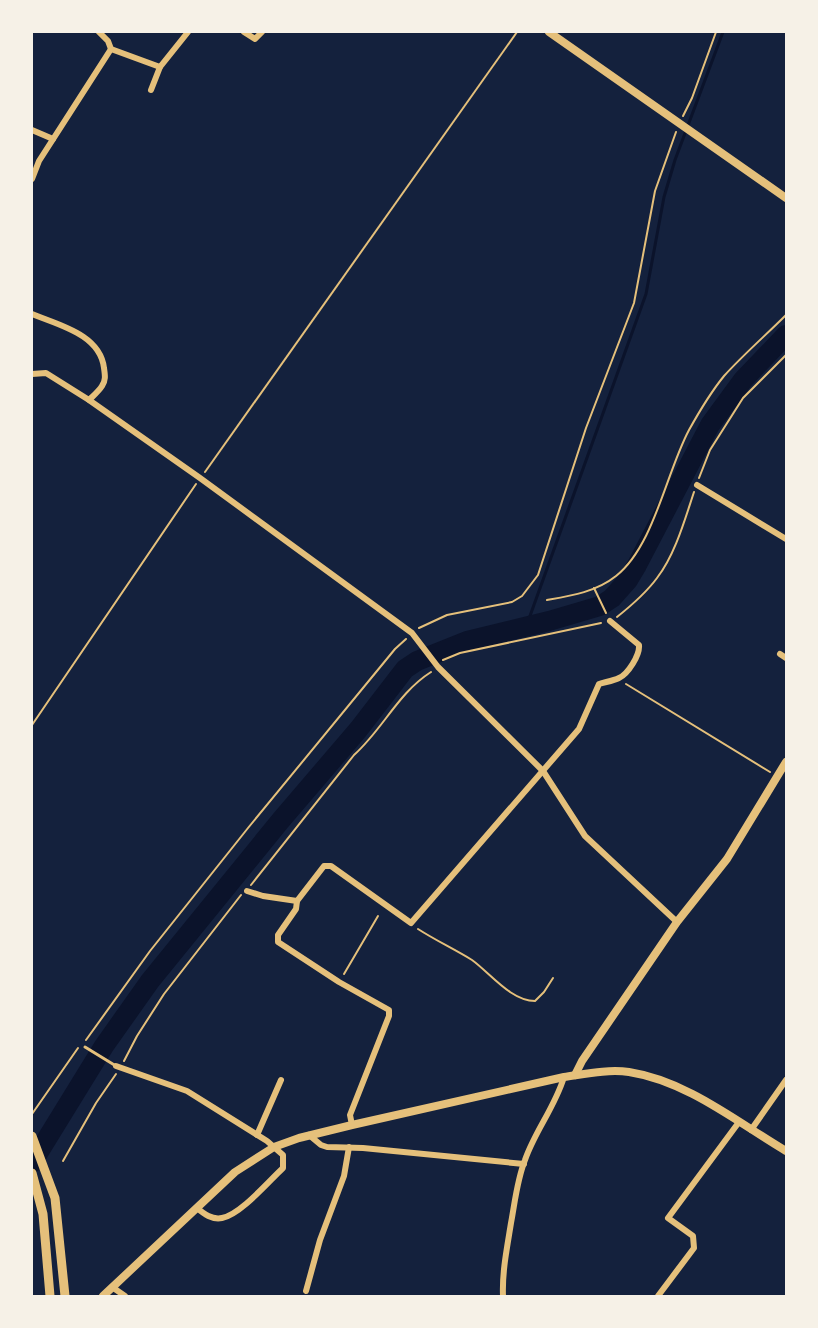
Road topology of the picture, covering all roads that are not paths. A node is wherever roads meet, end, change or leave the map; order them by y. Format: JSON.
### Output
{"nodes":[{"id":1,"x":99,"y":32,"type":"edge"},
{"id":2,"x":188,"y":32,"type":"edge"},
{"id":3,"x":244,"y":32,"type":"edge"},
{"id":4,"x":262,"y":32,"type":"edge"},
{"id":5,"x":549,"y":32,"type":"edge"},
{"id":6,"x":111,"y":49,"type":"junction"},
{"id":7,"x":160,"y":67,"type":"junction"},
{"id":8,"x":151,"y":90,"type":"dead end"},
{"id":9,"x":32,"y":130,"type":"edge"},
{"id":10,"x":53,"y":139,"type":"junction"},
{"id":11,"x":32,"y":179,"type":"edge"},
{"id":12,"x":786,"y":198,"type":"edge"},
{"id":13,"x":32,"y":314,"type":"edge"},
{"id":14,"x":32,"y":374,"type":"edge"},
{"id":15,"x":89,"y":400,"type":"junction"},
{"id":16,"x":697,"y":485,"type":"road end"},
{"id":17,"x":786,"y":539,"type":"edge"},
{"id":18,"x":610,"y":621,"type":"road end"},
{"id":19,"x":786,"y":762,"type":"edge"},
{"id":20,"x":543,"y":771,"type":"junction"},
{"id":21,"x":247,"y":891,"type":"road end"},
{"id":22,"x":297,"y":901,"type":"junction"},
{"id":23,"x":677,"y":922,"type":"junction"},
{"id":24,"x":85,"y":1047,"type":"dead end"},
{"id":25,"x":118,"y":1067,"type":"joint"},
{"id":26,"x":575,"y":1075,"type":"junction"},
{"id":27,"x":564,"y":1077,"type":"junction"},
{"id":28,"x":281,"y":1080,"type":"dead end"},
{"id":29,"x":786,"y":1080,"type":"edge"},
{"id":30,"x":739,"y":1122,"type":"junction"},
{"id":31,"x":352,"y":1125,"type":"junction"},
{"id":32,"x":751,"y":1130,"type":"junction"},
{"id":33,"x":257,"y":1135,"type":"junction"},
{"id":34,"x":309,"y":1135,"type":"junction"},
{"id":35,"x":32,"y":1136,"type":"edge"},
{"id":36,"x":274,"y":1147,"type":"junction"},
{"id":37,"x":349,"y":1147,"type":"junction"},
{"id":38,"x":786,"y":1151,"type":"edge"},
{"id":39,"x":524,"y":1164,"type":"junction"},
{"id":40,"x":32,"y":1173,"type":"edge"},
{"id":41,"x":196,"y":1208,"type":"junction"},
{"id":42,"x":112,"y":1287,"type":"junction"},
{"id":43,"x":306,"y":1291,"type":"dead end"},
{"id":44,"x":50,"y":1296,"type":"edge"},
{"id":45,"x":65,"y":1296,"type":"edge"},
{"id":46,"x":103,"y":1296,"type":"edge"},
{"id":47,"x":125,"y":1296,"type":"edge"},
{"id":48,"x":503,"y":1296,"type":"edge"},
{"id":49,"x":658,"y":1296,"type":"edge"}],
"edges":[{"from":1,"to":6,"type":"street"},
{"from":2,"to":7,"type":"street"},
{"from":3,"to":4,"type":"street"},
{"from":5,"to":12,"type":"street"},
{"from":6,"to":7,"type":"street"},
{"from":6,"to":10,"type":"street"},
{"from":7,"to":8,"type":"street"},
{"from":9,"to":10,"type":"street"},
{"from":10,"to":11,"type":"street"},
{"from":13,"to":15,"type":"street"},
{"from":14,"to":15,"type":"street"},
{"from":15,"to":20,"type":"street"},
{"from":16,"to":17,"type":"street"},
{"from":18,"to":20,"type":"street"},
{"from":19,"to":23,"type":"main road"},
{"from":20,"to":22,"type":"street"},
{"from":20,"to":23,"type":"street"},
{"from":21,"to":22,"type":"street"},
{"from":22,"to":31,"type":"street"},
{"from":23,"to":26,"type":"main road"},
{"from":24,"to":25,"type":"lane"},
{"from":25,"to":33,"type":"street"},
{"from":26,"to":27,"type":"main road"},
{"from":26,"to":30,"type":"main road"},
{"from":27,"to":31,"type":"main road"},
{"from":27,"to":39,"type":"street"},
{"from":28,"to":33,"type":"street"},
{"from":29,"to":32,"type":"street"},
{"from":30,"to":32,"type":"main road"},
{"from":30,"to":49,"type":"street"},
{"from":31,"to":34,"type":"main road"},
{"from":32,"to":38,"type":"main road"},
{"from":33,"to":36,"type":"street"},
{"from":34,"to":36,"type":"main road"},
{"from":34,"to":37,"type":"street"},
{"from":35,"to":45,"type":"main road"},
{"from":36,"to":41,"type":"main road"},
{"from":36,"to":41,"type":"street"},
{"from":37,"to":39,"type":"street"},
{"from":37,"to":43,"type":"street"},
{"from":39,"to":48,"type":"street"},
{"from":40,"to":44,"type":"main road"},
{"from":41,"to":42,"type":"main road"},
{"from":42,"to":46,"type":"main road"},
{"from":42,"to":47,"type":"street"}]}
